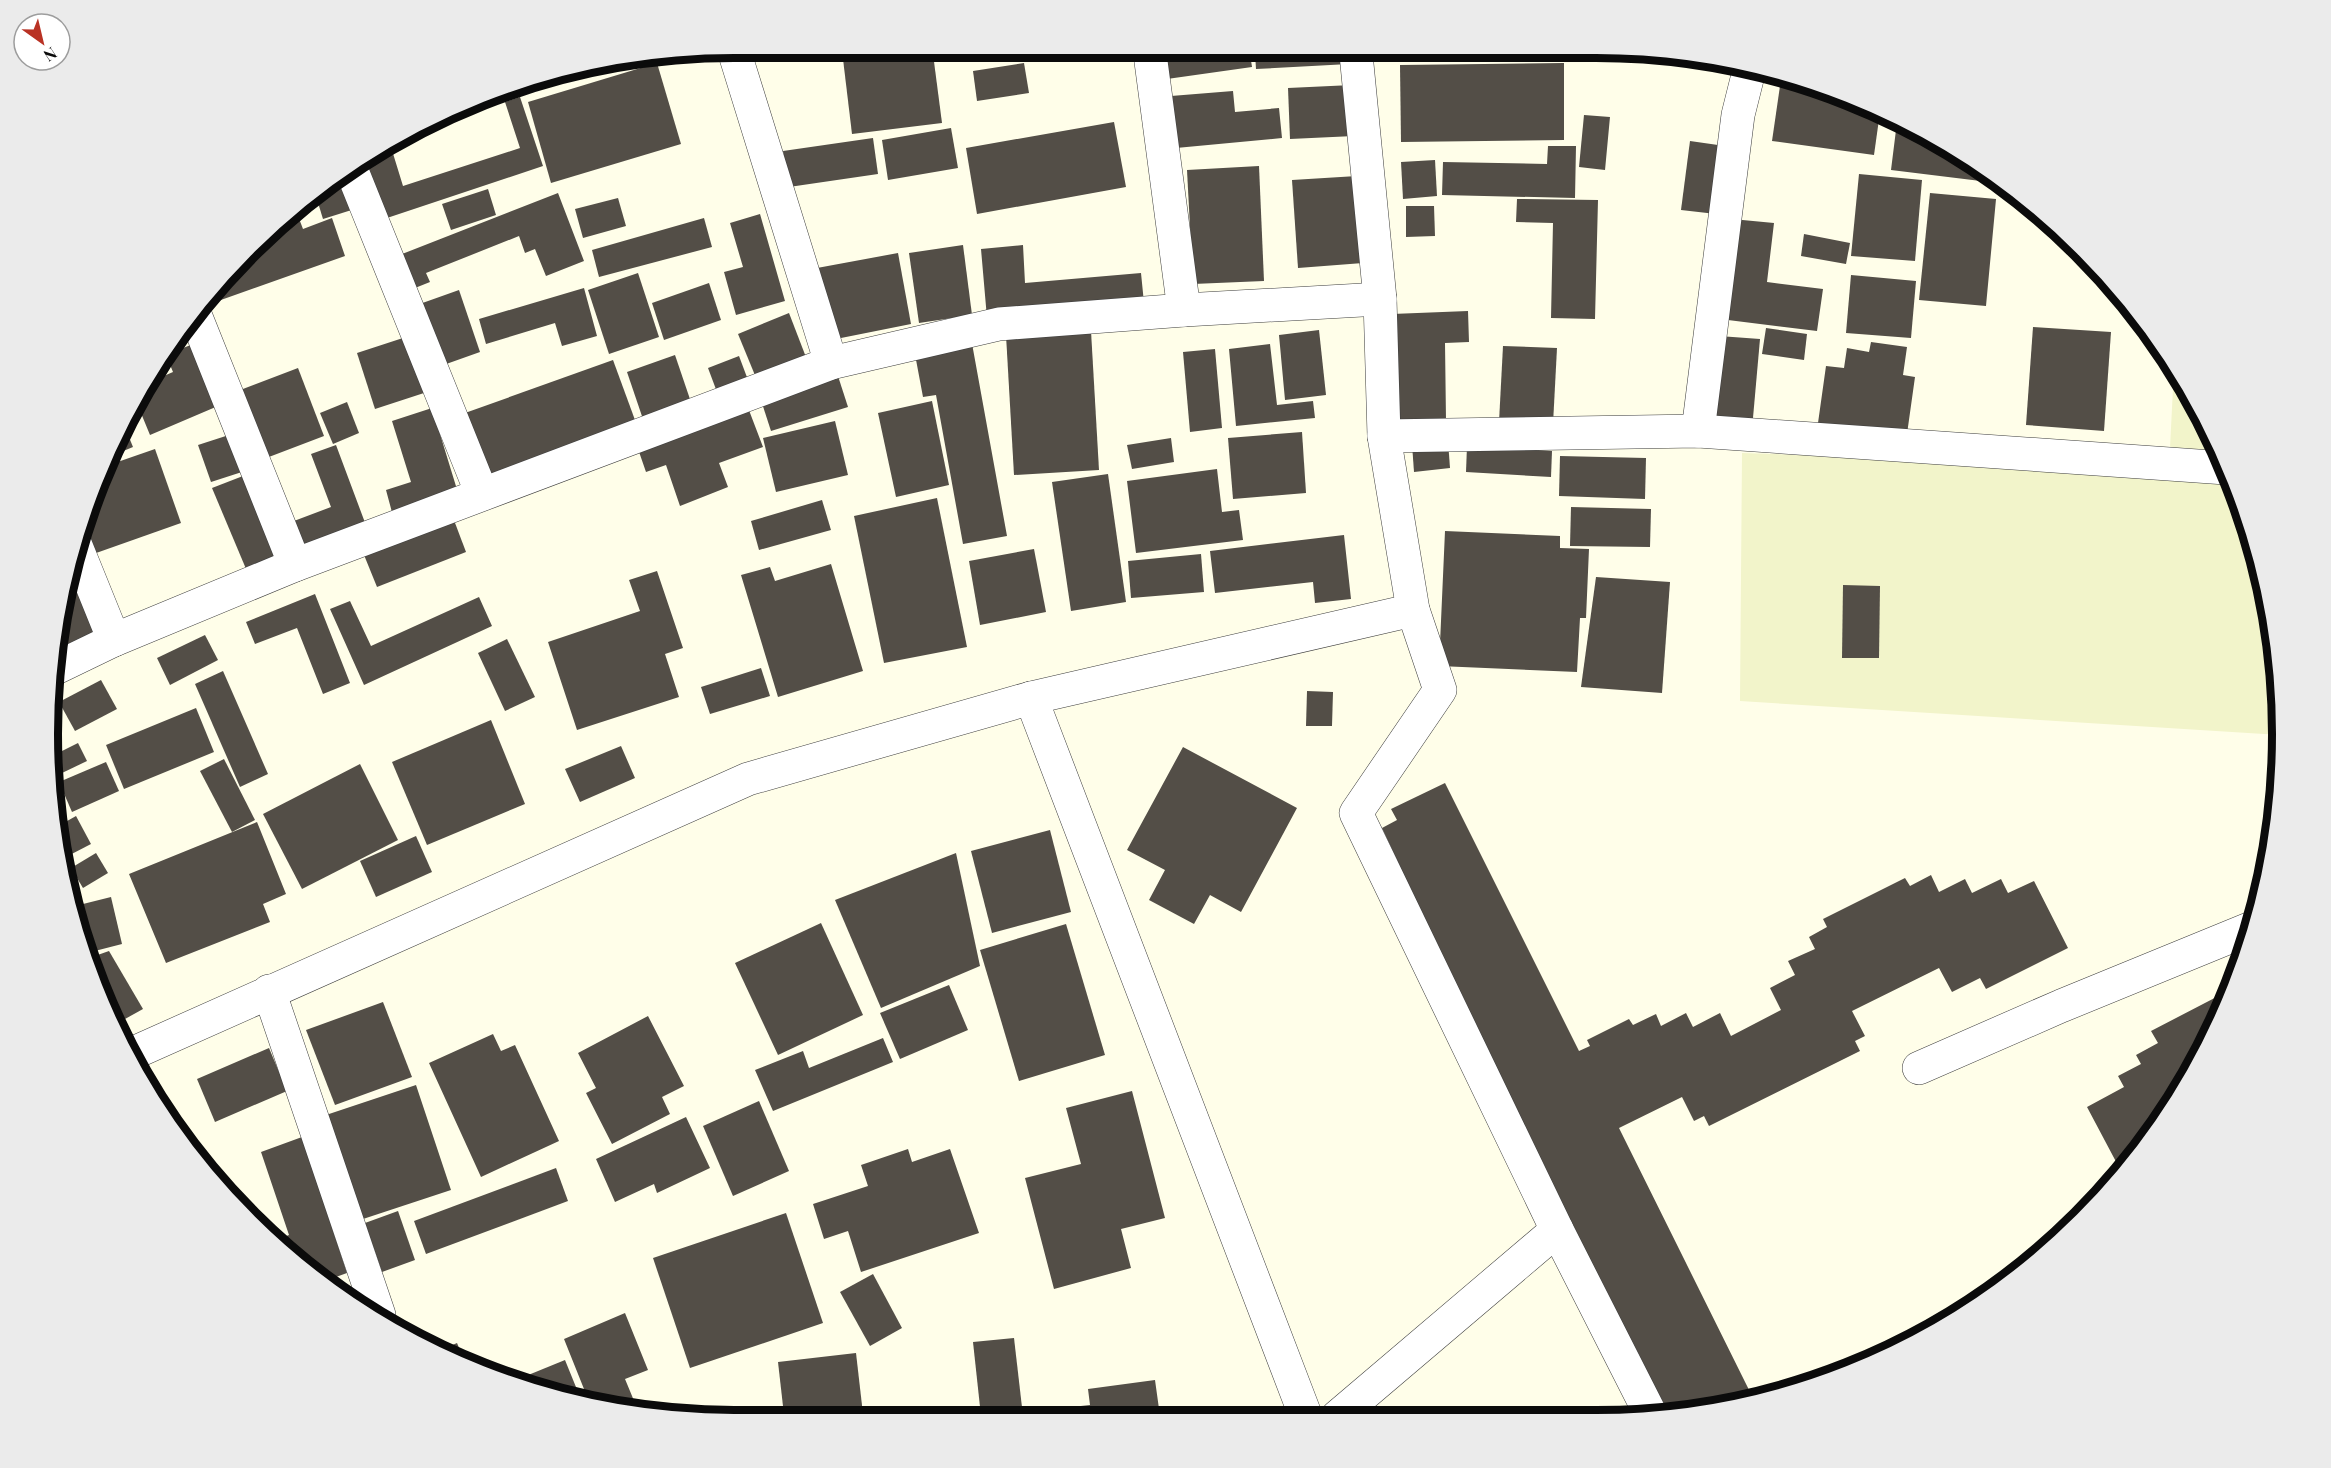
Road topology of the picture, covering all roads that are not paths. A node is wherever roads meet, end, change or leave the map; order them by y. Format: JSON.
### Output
{"nodes":[{"id":1,"x":736,"y":58,"type":"edge"},
{"id":2,"x":1151,"y":58,"type":"edge"},
{"id":3,"x":1356,"y":58,"type":"edge"},
{"id":4,"x":1748,"y":76,"type":"edge"},
{"id":5,"x":354,"y":176,"type":"edge"},
{"id":6,"x":1380,"y":299,"type":"junction"},
{"id":7,"x":1184,"y":310,"type":"junction"},
{"id":8,"x":198,"y":323,"type":"edge"},
{"id":9,"x":831,"y":363,"type":"junction"},
{"id":10,"x":1698,"y":431,"type":"junction"},
{"id":11,"x":1384,"y":436,"type":"junction"},
{"id":12,"x":2218,"y":467,"type":"edge"},
{"id":13,"x":482,"y":494,"type":"junction"},
{"id":14,"x":82,"y":560,"type":"edge"},
{"id":15,"x":295,"y":565,"type":"junction"},
{"id":16,"x":1413,"y":610,"type":"junction"},
{"id":17,"x":114,"y":640,"type":"junction"},
{"id":18,"x":62,"y":665,"type":"edge"},
{"id":19,"x":1031,"y":698,"type":"junction"},
{"id":20,"x":2243,"y":932,"type":"edge"},
{"id":21,"x":269,"y":991,"type":"junction"},
{"id":22,"x":137,"y":1050,"type":"edge"},
{"id":23,"x":1919,"y":1068,"type":"dead end"},
{"id":24,"x":1557,"y":1230,"type":"junction"},
{"id":25,"x":376,"y":1307,"type":"edge"},
{"id":26,"x":1647,"y":1407,"type":"edge"},
{"id":27,"x":1303,"y":1410,"type":"edge"},
{"id":28,"x":1345,"y":1410,"type":"edge"}],
"edges":[{"from":1,"to":9,"type":"street"},
{"from":2,"to":7,"type":"street"},
{"from":3,"to":6,"type":"street"},
{"from":4,"to":10,"type":"street"},
{"from":5,"to":13,"type":"street"},
{"from":6,"to":7,"type":"street"},
{"from":6,"to":11,"type":"street"},
{"from":7,"to":9,"type":"street"},
{"from":8,"to":15,"type":"street"},
{"from":9,"to":13,"type":"street"},
{"from":10,"to":11,"type":"street"},
{"from":10,"to":12,"type":"street"},
{"from":11,"to":16,"type":"street"},
{"from":13,"to":15,"type":"street"},
{"from":14,"to":17,"type":"street"},
{"from":15,"to":17,"type":"street"},
{"from":16,"to":19,"type":"street"},
{"from":16,"to":24,"type":"street"},
{"from":17,"to":18,"type":"street"},
{"from":19,"to":21,"type":"street"},
{"from":19,"to":27,"type":"street"},
{"from":20,"to":23,"type":"street"},
{"from":21,"to":22,"type":"street"},
{"from":21,"to":25,"type":"street"},
{"from":24,"to":26,"type":"street"},
{"from":24,"to":28,"type":"street"}]}
